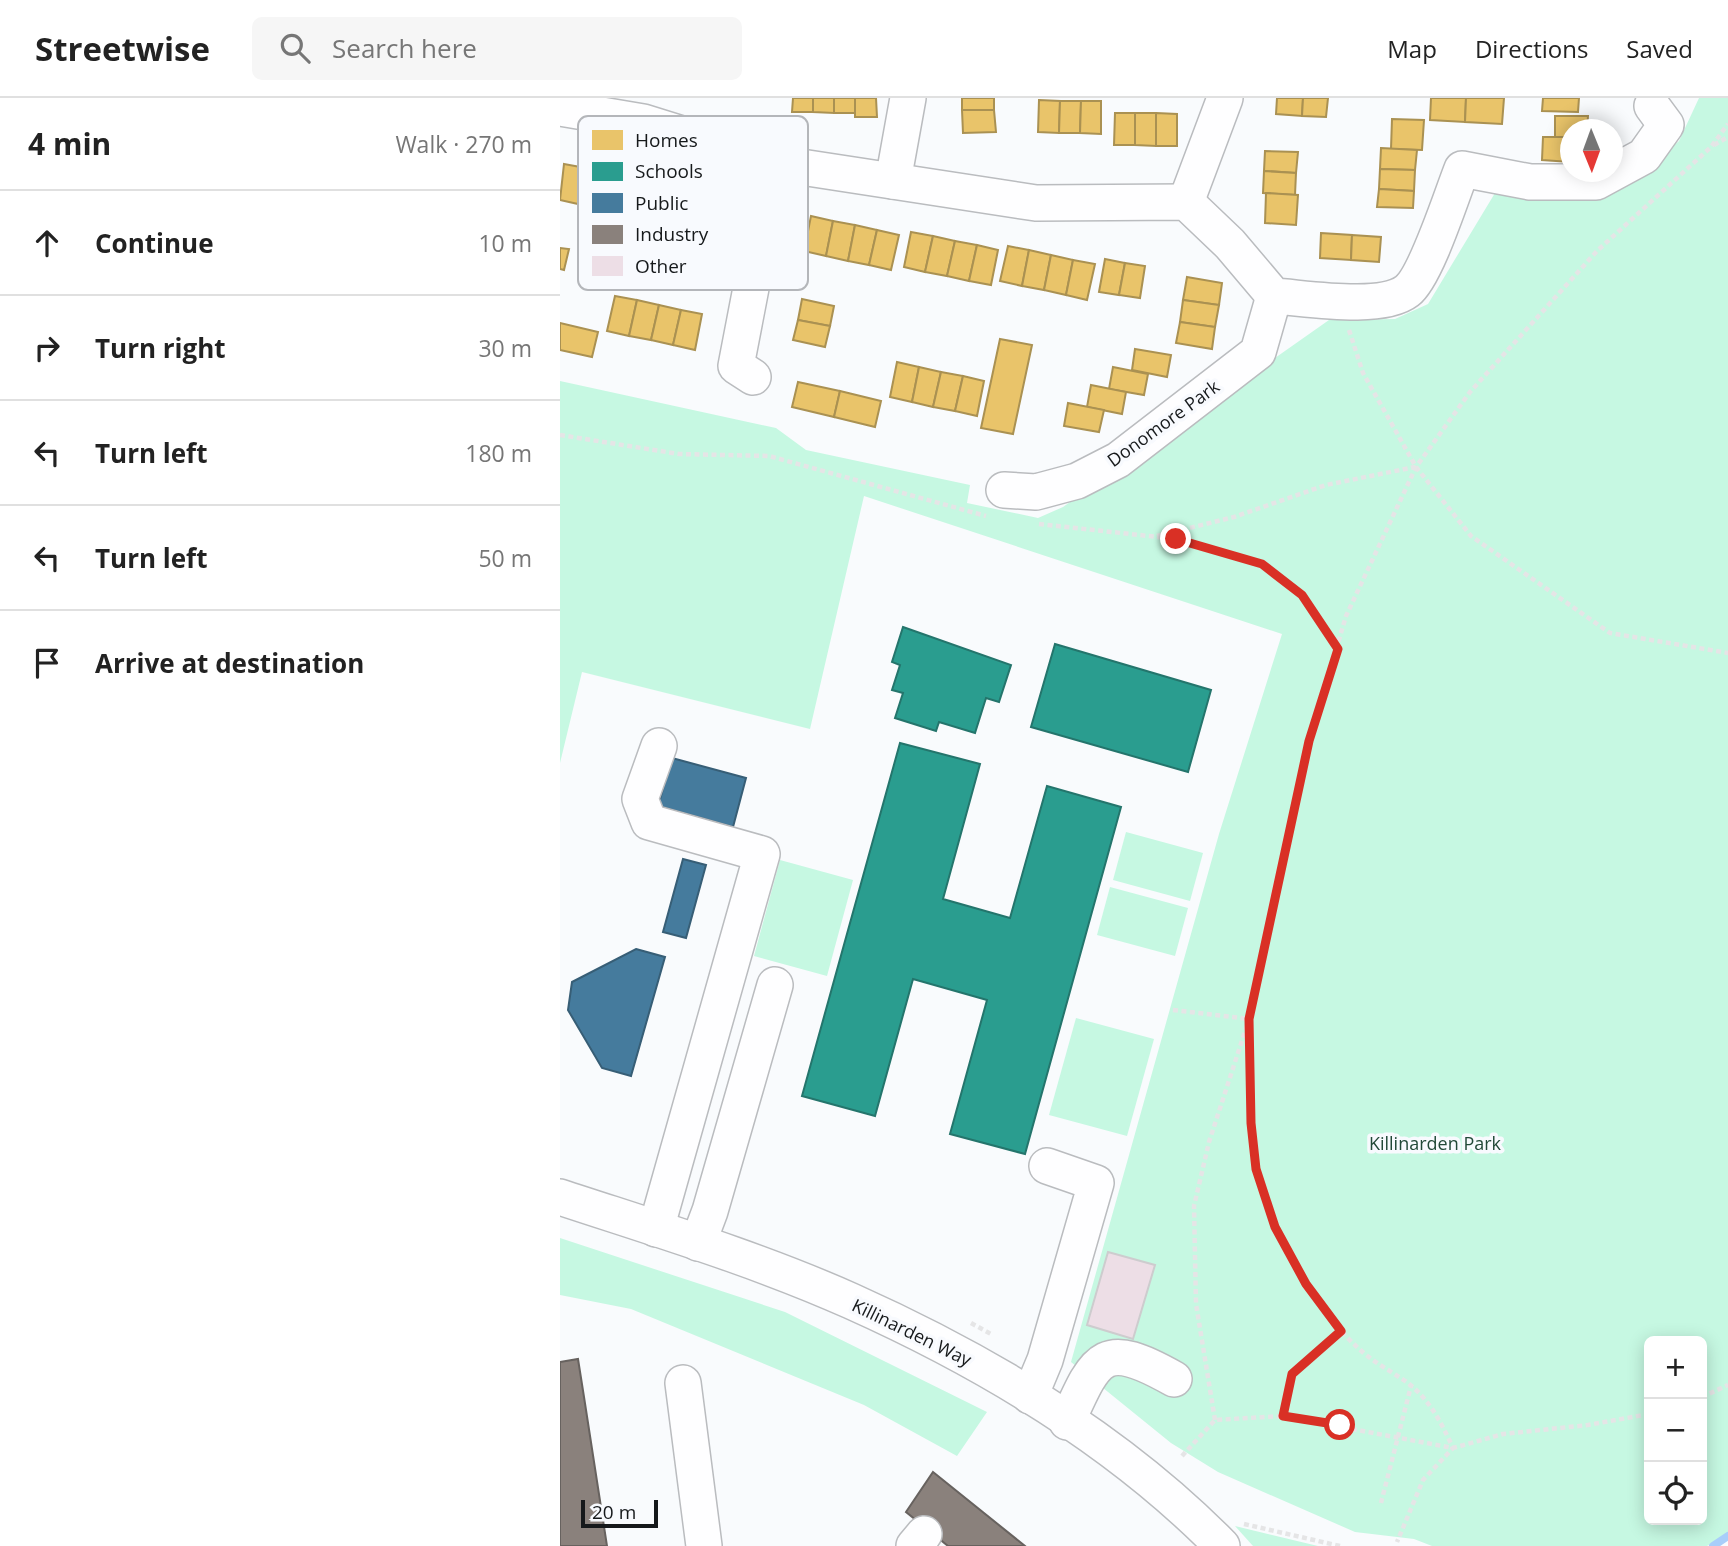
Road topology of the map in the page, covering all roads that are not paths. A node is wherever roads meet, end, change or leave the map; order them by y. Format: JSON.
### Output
{"nodes":[{"id":1,"x":908,"y":98,"type":"edge"},
{"id":2,"x":1225,"y":98,"type":"edge"},
{"id":3,"x":1652,"y":106,"type":"dead end"},
{"id":4,"x":560,"y":108,"type":"edge"},
{"id":5,"x":645,"y":110,"type":"edge"},
{"id":6,"x":808,"y":168,"type":"edge"},
{"id":7,"x":894,"y":181,"type":"junction"},
{"id":8,"x":1186,"y":202,"type":"junction"},
{"id":9,"x":751,"y":290,"type":"edge"},
{"id":10,"x":1274,"y":296,"type":"junction"},
{"id":11,"x":752,"y":377,"type":"dead end"},
{"id":12,"x":1001,"y":504,"type":"road end"},
{"id":13,"x":659,"y":746,"type":"dead end"},
{"id":14,"x":775,"y":985,"type":"dead end"},
{"id":15,"x":1047,"y":1166,"type":"dead end"},
{"id":16,"x":560,"y":1197,"type":"edge"},
{"id":17,"x":656,"y":1229,"type":"junction"},
{"id":18,"x":698,"y":1243,"type":"junction"},
{"id":19,"x":1174,"y":1379,"type":"dead end"},
{"id":20,"x":683,"y":1383,"type":"dead end"},
{"id":21,"x":1030,"y":1396,"type":"junction"},
{"id":22,"x":1068,"y":1422,"type":"junction"},
{"id":23,"x":704,"y":1546,"type":"edge"},
{"id":24,"x":1222,"y":1546,"type":"edge"}],
"edges":[{"from":1,"to":7,"type":"street"},
{"from":2,"to":8,"type":"street"},
{"from":3,"to":10,"type":"street"},
{"from":4,"to":5,"type":"street"},
{"from":6,"to":7,"type":"street"},
{"from":7,"to":8,"type":"street"},
{"from":8,"to":10,"type":"street"},
{"from":9,"to":11,"type":"street"},
{"from":10,"to":12,"type":"street","name":"Donomore Park"},
{"from":13,"to":17,"type":"street"},
{"from":14,"to":18,"type":"street"},
{"from":15,"to":21,"type":"street"},
{"from":16,"to":17,"type":"street","name":"Killinarden Way"},
{"from":17,"to":18,"type":"street","name":"Killinarden Way"},
{"from":18,"to":21,"type":"street","name":"Killinarden Way"},
{"from":19,"to":22,"type":"street"},
{"from":20,"to":23,"type":"street"},
{"from":21,"to":22,"type":"street","name":"Killinarden Way"},
{"from":22,"to":24,"type":"street","name":"Killinarden Way"}]}
